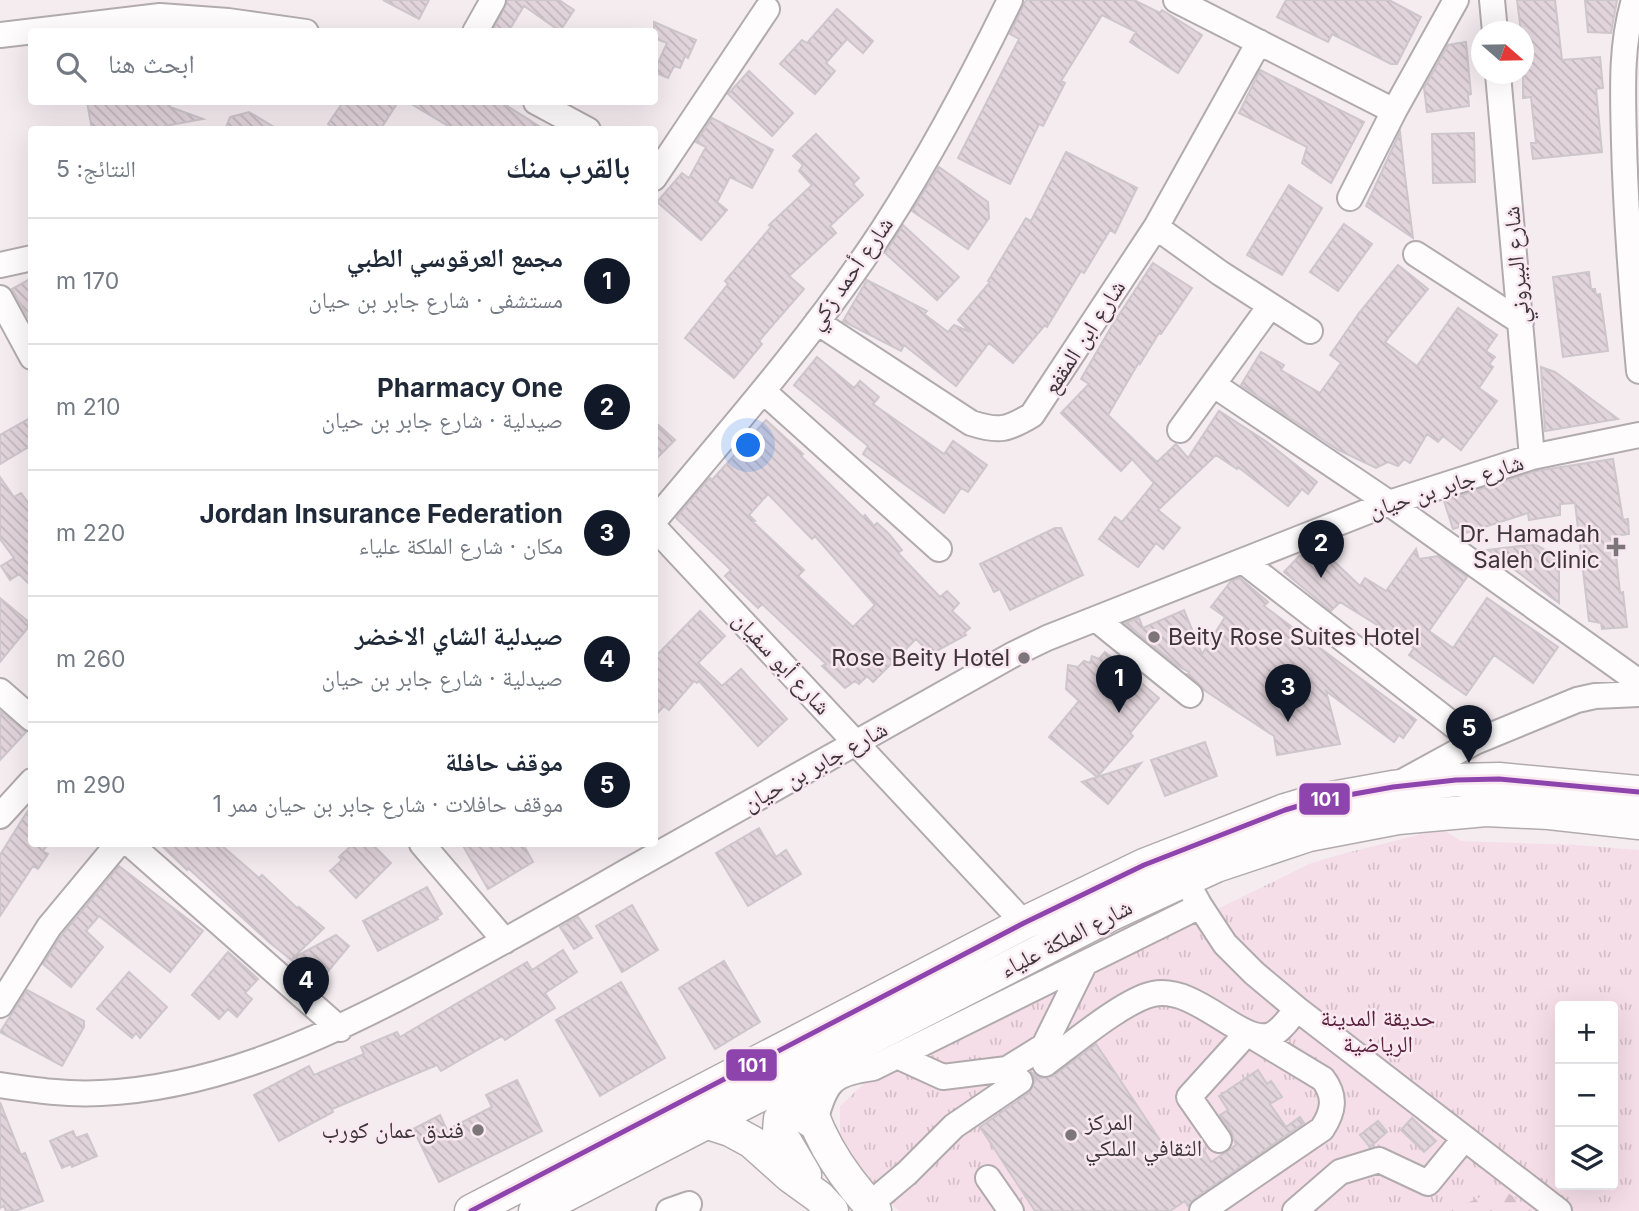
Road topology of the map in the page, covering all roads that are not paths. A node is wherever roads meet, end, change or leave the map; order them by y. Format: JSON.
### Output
{"nodes":[{"id":1,"x":493,"y":0,"type":"edge"},
{"id":2,"x":1010,"y":0,"type":"edge"},
{"id":3,"x":1176,"y":0,"type":"edge"},
{"id":4,"x":1456,"y":0,"type":"edge"},
{"id":5,"x":1492,"y":0,"type":"edge"},
{"id":6,"x":1634,"y":0,"type":"edge"},
{"id":7,"x":156,"y":8,"type":"edge"},
{"id":8,"x":766,"y":9,"type":"dead end"},
{"id":9,"x":1494,"y":21,"type":"edge"},
{"id":10,"x":40,"y":28,"type":"edge"},
{"id":11,"x":278,"y":28,"type":"edge"},
{"id":12,"x":477,"y":28,"type":"edge"},
{"id":13,"x":28,"y":30,"type":"edge"},
{"id":14,"x":0,"y":35,"type":"edge"},
{"id":15,"x":1259,"y":42,"type":"junction"},
{"id":16,"x":1500,"y":84,"type":"edge"},
{"id":17,"x":542,"y":105,"type":"edge"},
{"id":18,"x":1394,"y":111,"type":"junction"},
{"id":19,"x":581,"y":126,"type":"edge"},
{"id":20,"x":658,"y":168,"type":"edge"},
{"id":21,"x":1350,"y":198,"type":"dead end"},
{"id":22,"x":1156,"y":228,"type":"junction"},
{"id":23,"x":1416,"y":254,"type":"dead end"},
{"id":24,"x":28,"y":259,"type":"edge"},
{"id":25,"x":0,"y":265,"type":"edge"},
{"id":26,"x":0,"y":298,"type":"edge"},
{"id":27,"x":1270,"y":306,"type":"junction"},
{"id":28,"x":817,"y":322,"type":"junction"},
{"id":29,"x":1521,"y":322,"type":"junction"},
{"id":30,"x":1310,"y":331,"type":"dead end"},
{"id":31,"x":28,"y":350,"type":"edge"},
{"id":32,"x":1639,"y":371,"type":"edge"},
{"id":33,"x":1214,"y":385,"type":"junction"},
{"id":34,"x":764,"y":392,"type":"junction"},
{"id":35,"x":1180,"y":430,"type":"dead end"},
{"id":36,"x":1639,"y":435,"type":"edge"},
{"id":37,"x":1532,"y":457,"type":"junction"},
{"id":38,"x":1389,"y":503,"type":"junction"},
{"id":39,"x":658,"y":516,"type":"edge"},
{"id":40,"x":658,"y":531,"type":"edge"},
{"id":41,"x":939,"y":549,"type":"dead end"},
{"id":42,"x":1243,"y":561,"type":"junction"},
{"id":43,"x":1096,"y":619,"type":"junction"},
{"id":44,"x":1639,"y":682,"type":"edge"},
{"id":45,"x":0,"y":691,"type":"edge"},
{"id":46,"x":1639,"y":694,"type":"edge"},
{"id":47,"x":1190,"y":695,"type":"dead end"},
{"id":48,"x":28,"y":716,"type":"edge"},
{"id":49,"x":1475,"y":742,"type":"junction"},
{"id":50,"x":857,"y":743,"type":"junction"},
{"id":51,"x":28,"y":785,"type":"edge"},
{"id":52,"x":1393,"y":787,"type":"junction"},
{"id":53,"x":1639,"y":792,"type":"edge"},
{"id":54,"x":0,"y":816,"type":"edge"},
{"id":55,"x":1639,"y":823,"type":"edge"},
{"id":56,"x":116,"y":847,"type":"edge"},
{"id":57,"x":133,"y":847,"type":"edge"},
{"id":58,"x":425,"y":847,"type":"edge"},
{"id":59,"x":1193,"y":893,"type":"junction"},
{"id":60,"x":1024,"y":923,"type":"junction"},
{"id":61,"x":505,"y":941,"type":"junction"},
{"id":62,"x":1086,"y":963,"type":"junction"},
{"id":63,"x":0,"y":1005,"type":"edge"},
{"id":64,"x":1297,"y":1009,"type":"junction"},
{"id":65,"x":340,"y":1029,"type":"junction"},
{"id":66,"x":1247,"y":1033,"type":"junction"},
{"id":67,"x":897,"y":1056,"type":"junction"},
{"id":68,"x":1045,"y":1063,"type":"dead end"},
{"id":69,"x":800,"y":1074,"type":"junction"},
{"id":70,"x":1020,"y":1081,"type":"dead end"},
{"id":71,"x":0,"y":1085,"type":"edge"},
{"id":72,"x":705,"y":1122,"type":"junction"},
{"id":73,"x":814,"y":1123,"type":"junction"},
{"id":74,"x":1464,"y":1139,"type":"junction"},
{"id":75,"x":1219,"y":1140,"type":"dead end"},
{"id":76,"x":988,"y":1178,"type":"dead end"},
{"id":77,"x":825,"y":1204,"type":"edge"},
{"id":78,"x":872,"y":1208,"type":"edge"},
{"id":79,"x":471,"y":1211,"type":"edge"},
{"id":80,"x":535,"y":1211,"type":"edge"},
{"id":81,"x":1011,"y":1211,"type":"edge"},
{"id":82,"x":1202,"y":1211,"type":"edge"},
{"id":83,"x":1295,"y":1211,"type":"edge"},
{"id":84,"x":1559,"y":1211,"type":"edge"}],
"edges":[{"from":1,"to":12,"type":"street"},
{"from":2,"to":28,"type":"street","name":"شارع أحمد زكي"},
{"from":3,"to":15,"type":"street"},
{"from":4,"to":18,"type":"street"},
{"from":5,"to":9,"type":"street"},
{"from":6,"to":32,"type":"street"},
{"from":7,"to":10,"type":"street"},
{"from":7,"to":11,"type":"street"},
{"from":8,"to":20,"type":"street"},
{"from":13,"to":14,"type":"street"},
{"from":15,"to":18,"type":"street"},
{"from":15,"to":22,"type":"street","name":"شارع ابن المقفع"},
{"from":16,"to":29,"type":"street","name":"شارع البيروني"},
{"from":17,"to":19,"type":"street"},
{"from":18,"to":21,"type":"street"},
{"from":22,"to":27,"type":"street"},
{"from":22,"to":28,"type":"street","name":"شارع ابن المقفع"},
{"from":23,"to":29,"type":"street"},
{"from":24,"to":25,"type":"street"},
{"from":26,"to":31,"type":"street"},
{"from":27,"to":30,"type":"street"},
{"from":27,"to":33,"type":"street"},
{"from":28,"to":34,"type":"street","name":"شارع أحمد زكي"},
{"from":29,"to":37,"type":"street","name":"شارع البيروني"},
{"from":33,"to":35,"type":"street"},
{"from":33,"to":38,"type":"street"},
{"from":34,"to":39,"type":"street","name":"شارع أحمد زكي"},
{"from":34,"to":41,"type":"street"},
{"from":36,"to":37,"type":"street","name":"شارع جابر بن حيان"},
{"from":37,"to":38,"type":"street","name":"شارع جابر بن حيان"},
{"from":38,"to":42,"type":"street","name":"شارع جابر بن حيان"},
{"from":38,"to":44,"type":"street"},
{"from":40,"to":50,"type":"street","name":"شارع أبو سفيان"},
{"from":42,"to":43,"type":"street","name":"شارع جابر بن حيان"},
{"from":42,"to":49,"type":"street"},
{"from":43,"to":47,"type":"street"},
{"from":43,"to":50,"type":"street","name":"شارع جابر بن حيان"},
{"from":45,"to":48,"type":"street"},
{"from":46,"to":49,"type":"street"},
{"from":49,"to":52,"type":"street"},
{"from":50,"to":60,"type":"street","name":"شارع أبو سفيان"},
{"from":50,"to":61,"type":"street","name":"شارع جابر بن حيان"},
{"from":51,"to":54,"type":"street"},
{"from":52,"to":53,"type":"main road","name":"شارع الملكة علياء"},
{"from":52,"to":60,"type":"main road","name":"شارع الملكة علياء"},
{"from":55,"to":59,"type":"main road","name":"شارع الملكة علياء"},
{"from":56,"to":63,"type":"street"},
{"from":57,"to":65,"type":"street"},
{"from":58,"to":61,"type":"street"},
{"from":59,"to":62,"type":"street"},
{"from":59,"to":64,"type":"street"},
{"from":59,"to":69,"type":"main road","name":"شارع الملكة علياء"},
{"from":60,"to":79,"type":"main road","name":"شارع الملكة علياء"},
{"from":61,"to":65,"type":"street","name":"شارع جابر بن حيان"},
{"from":62,"to":67,"type":"street"},
{"from":62,"to":67,"type":"street"},
{"from":64,"to":66,"type":"street"},
{"from":64,"to":74,"type":"street"},
{"from":65,"to":71,"type":"street","name":"شارع جابر بن حيان"},
{"from":66,"to":68,"type":"street"},
{"from":66,"to":75,"type":"street"},
{"from":66,"to":82,"type":"street"},
{"from":67,"to":73,"type":"street"},
{"from":69,"to":72,"type":"main road","name":"شارع الملكة علياء"},
{"from":69,"to":73,"type":"main road"},
{"from":70,"to":78,"type":"street"},
{"from":72,"to":77,"type":"main road"},
{"from":72,"to":80,"type":"main road","name":"شارع الملكة علياء"},
{"from":73,"to":77,"type":"main road"},
{"from":73,"to":78,"type":"main road"},
{"from":74,"to":83,"type":"street"},
{"from":74,"to":84,"type":"street"},
{"from":76,"to":81,"type":"street"}]}
